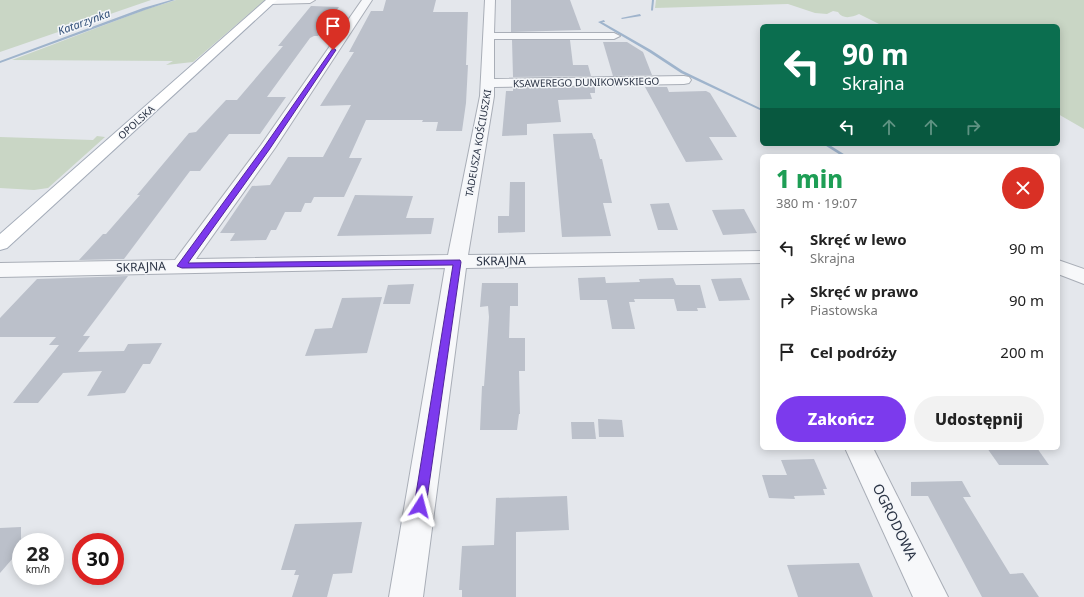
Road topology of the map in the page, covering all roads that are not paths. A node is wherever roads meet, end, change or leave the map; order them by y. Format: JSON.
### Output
{"nodes":[{"id":1,"x":271,"y":0,"type":"edge"},
{"id":2,"x":310,"y":0,"type":"edge"},
{"id":3,"x":367,"y":0,"type":"edge"},
{"id":4,"x":490,"y":0,"type":"edge"},
{"id":5,"x":488,"y":36,"type":"junction"},
{"id":6,"x":614,"y":36,"type":"dead end"},
{"id":7,"x":684,"y":80,"type":"dead end"},
{"id":8,"x":488,"y":83,"type":"junction"},
{"id":9,"x":0,"y":244,"type":"edge"},
{"id":10,"x":760,"y":256,"type":"edge"},
{"id":11,"x":457,"y":262,"type":"junction"},
{"id":12,"x":182,"y":266,"type":"junction"},
{"id":13,"x":1060,"y":267,"type":"edge"},
{"id":14,"x":0,"y":270,"type":"edge"},
{"id":15,"x":1084,"y":277,"type":"edge"},
{"id":16,"x":860,"y":450,"type":"edge"},
{"id":17,"x":406,"y":597,"type":"edge"},
{"id":18,"x":931,"y":597,"type":"edge"}],
"edges":[{"from":1,"to":2,"type":"street"},
{"from":1,"to":9,"type":"main road","name":"OPOLSKA"},
{"from":3,"to":12,"type":"street"},
{"from":4,"to":5,"type":"street","name":"TADEUSZA KOŚCIUSZKI"},
{"from":5,"to":6,"type":"street"},
{"from":5,"to":8,"type":"street","name":"TADEUSZA KOŚCIUSZKI"},
{"from":7,"to":8,"type":"street","name":"KSAWEREGO DUNIKOWSKIEGO"},
{"from":8,"to":11,"type":"street","name":"TADEUSZA KOŚCIUSZKI"},
{"from":10,"to":11,"type":"street","name":"SKRAJNA"},
{"from":11,"to":12,"type":"street","name":"SKRAJNA"},
{"from":11,"to":17,"type":"street","name":"TADEUSZA KOŚCIUSZKI"},
{"from":12,"to":14,"type":"street","name":"SKRAJNA"},
{"from":13,"to":15,"type":"street"},
{"from":16,"to":18,"type":"street","name":"OGRODOWA"}]}
